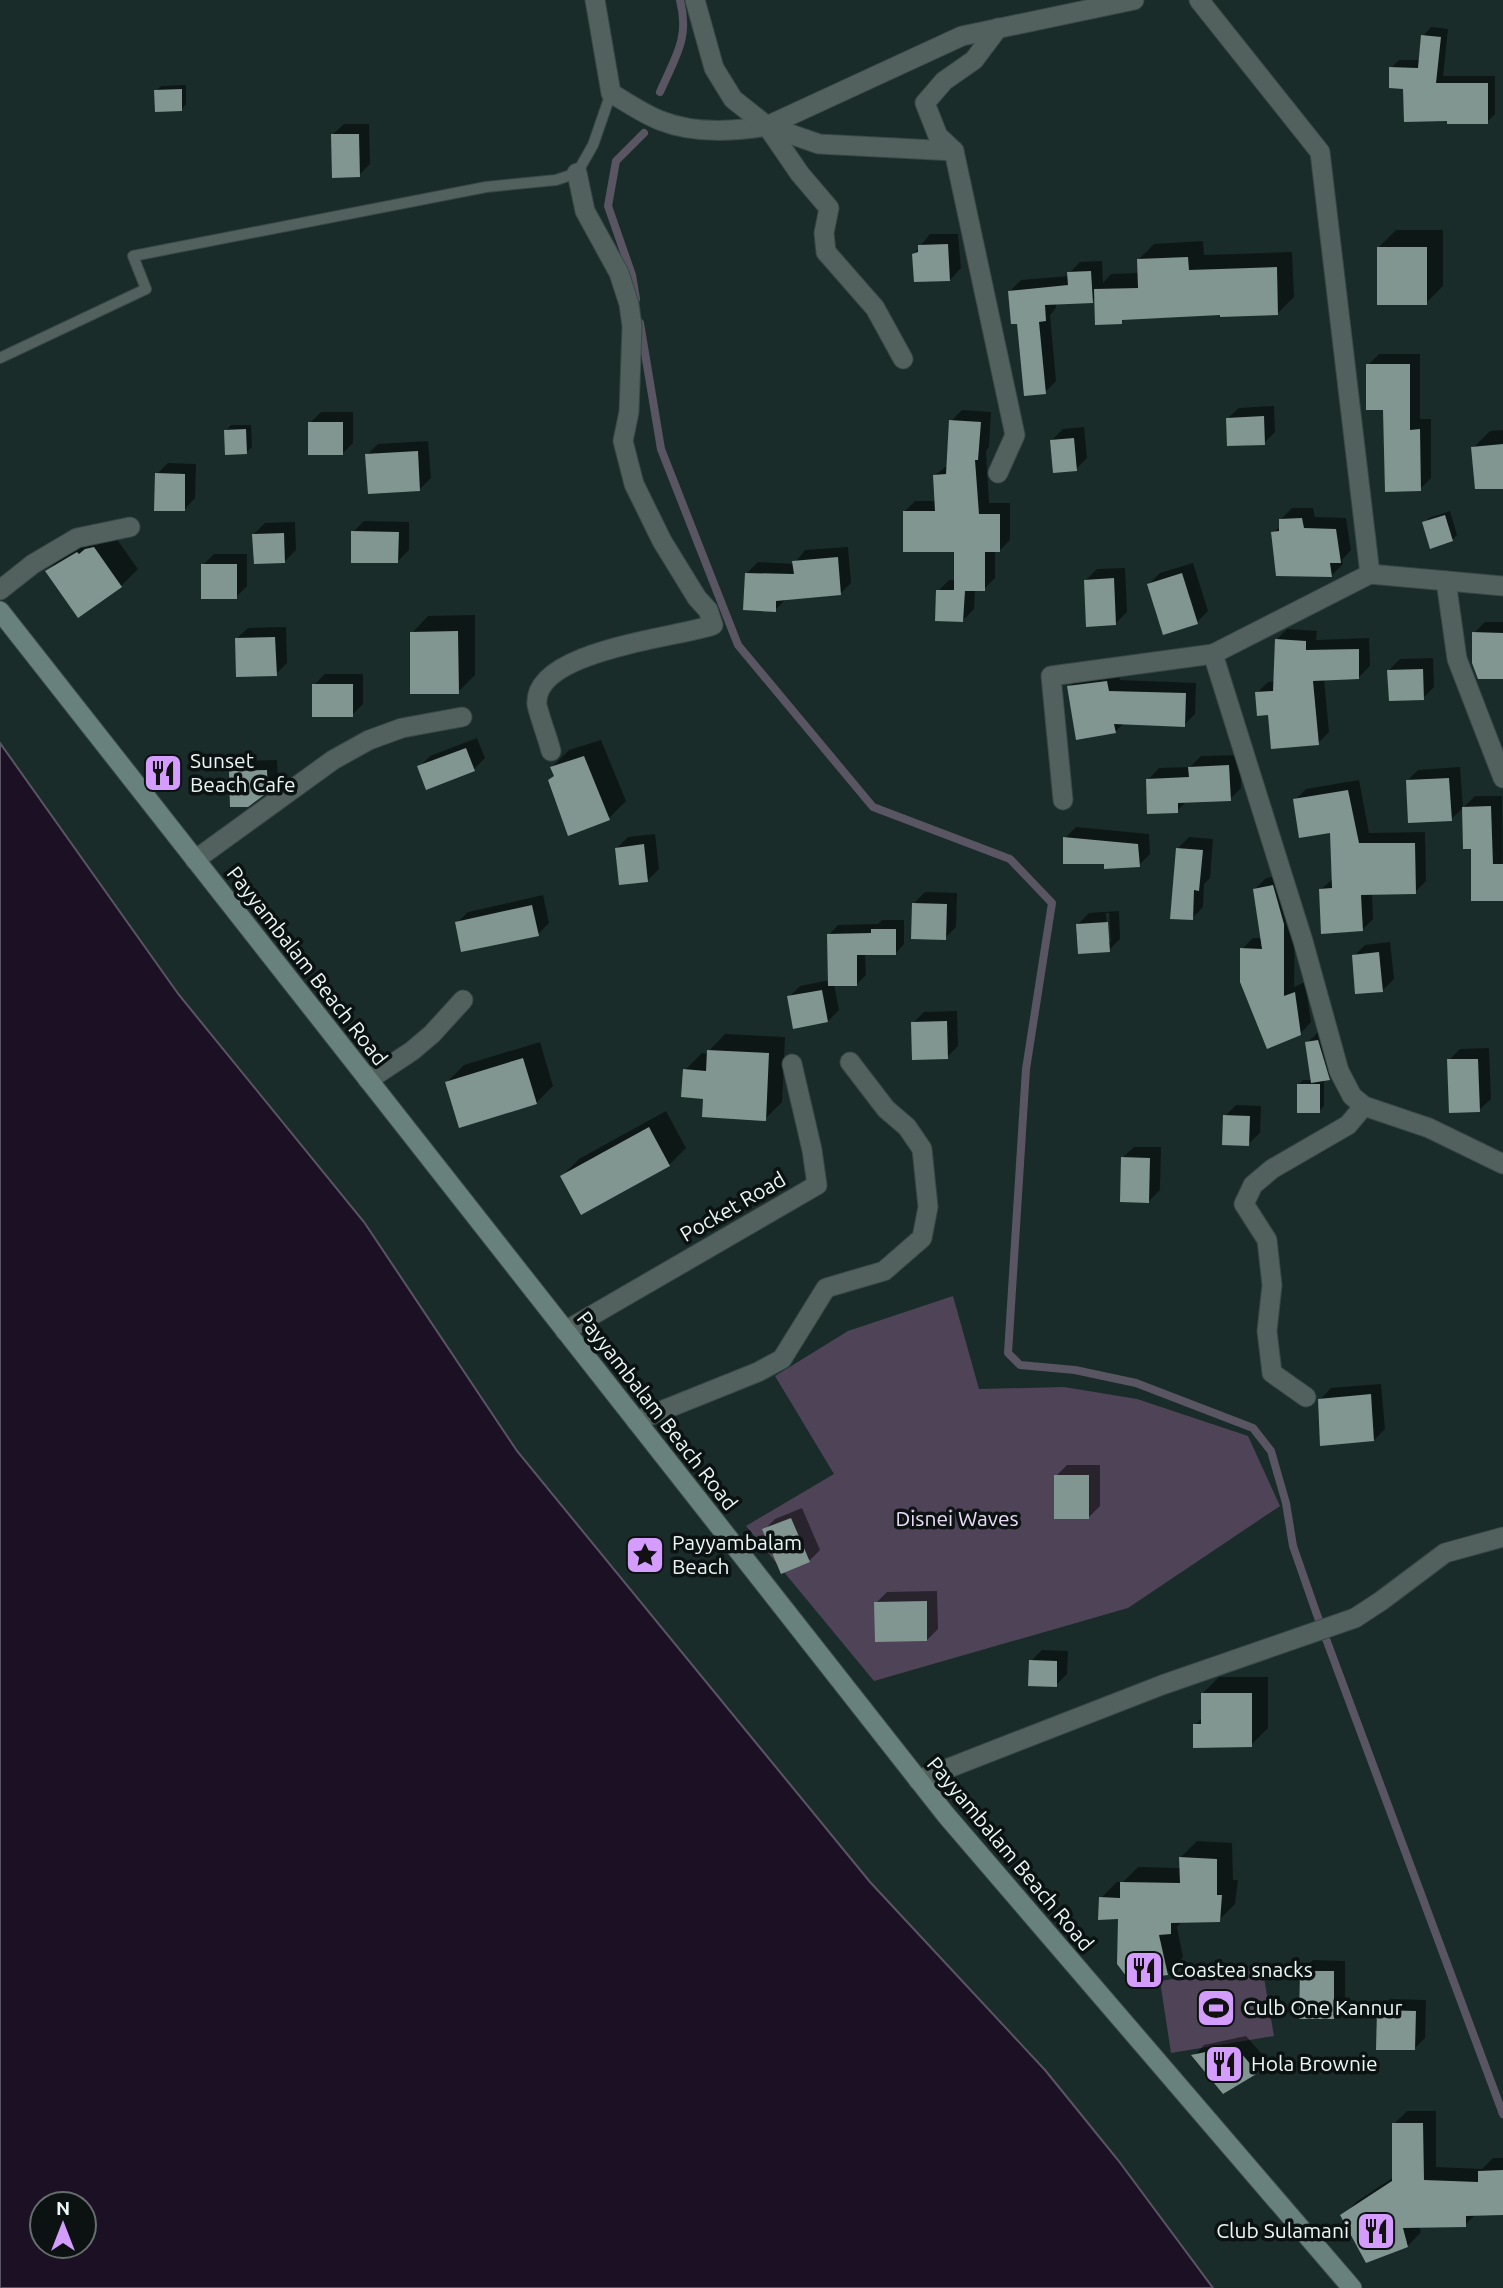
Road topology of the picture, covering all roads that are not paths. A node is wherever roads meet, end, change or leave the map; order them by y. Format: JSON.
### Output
{"nodes":[{"id":1,"x":595,"y":0,"type":"edge"},
{"id":2,"x":695,"y":0,"type":"edge"},
{"id":3,"x":1133,"y":0,"type":"edge"},
{"id":4,"x":1199,"y":0,"type":"edge"},
{"id":5,"x":998,"y":28,"type":"junction"},
{"id":6,"x":611,"y":93,"type":"junction"},
{"id":7,"x":767,"y":126,"type":"junction"},
{"id":8,"x":954,"y":151,"type":"junction"},
{"id":9,"x":577,"y":173,"type":"junction"},
{"id":10,"x":0,"y":358,"type":"edge"},
{"id":11,"x":903,"y":359,"type":"dead end"},
{"id":12,"x":998,"y":473,"type":"dead end"},
{"id":13,"x":131,"y":527,"type":"dead end"},
{"id":14,"x":1370,"y":574,"type":"junction"},
{"id":15,"x":1446,"y":581,"type":"junction"},
{"id":16,"x":1503,"y":586,"type":"edge"},
{"id":17,"x":0,"y":590,"type":"edge"},
{"id":18,"x":0,"y":611,"type":"edge"},
{"id":19,"x":1213,"y":654,"type":"junction"},
{"id":20,"x":463,"y":717,"type":"dead end"},
{"id":21,"x":551,"y":751,"type":"dead end"},
{"id":22,"x":1503,"y":778,"type":"edge"},
{"id":23,"x":1063,"y":800,"type":"dead end"},
{"id":24,"x":195,"y":860,"type":"junction"},
{"id":25,"x":463,"y":1000,"type":"dead end"},
{"id":26,"x":850,"y":1062,"type":"dead end"},
{"id":27,"x":792,"y":1064,"type":"dead end"},
{"id":28,"x":368,"y":1080,"type":"junction"},
{"id":29,"x":1364,"y":1106,"type":"junction"},
{"id":30,"x":1503,"y":1164,"type":"edge"},
{"id":31,"x":565,"y":1331,"type":"junction"},
{"id":32,"x":1306,"y":1397,"type":"dead end"},
{"id":33,"x":636,"y":1421,"type":"junction"},
{"id":34,"x":1503,"y":1537,"type":"edge"},
{"id":35,"x":918,"y":1780,"type":"junction"},
{"id":36,"x":1352,"y":2288,"type":"edge"}],
"edges":[{"from":1,"to":6,"type":"street"},
{"from":2,"to":7,"type":"street"},
{"from":3,"to":5,"type":"street"},
{"from":4,"to":14,"type":"street"},
{"from":5,"to":7,"type":"street"},
{"from":5,"to":8,"type":"street"},
{"from":6,"to":7,"type":"street"},
{"from":6,"to":9,"type":"lane"},
{"from":7,"to":8,"type":"street"},
{"from":7,"to":11,"type":"street"},
{"from":8,"to":12,"type":"street"},
{"from":9,"to":10,"type":"lane"},
{"from":9,"to":21,"type":"street"},
{"from":13,"to":17,"type":"street"},
{"from":14,"to":15,"type":"street"},
{"from":14,"to":19,"type":"street"},
{"from":15,"to":16,"type":"street"},
{"from":15,"to":22,"type":"street"},
{"from":18,"to":24,"type":"main road","name":"Payyambalam Beach Road"},
{"from":19,"to":23,"type":"street"},
{"from":19,"to":29,"type":"street"},
{"from":20,"to":24,"type":"street"},
{"from":24,"to":28,"type":"main road","name":"Payyambalam Beach Road"},
{"from":25,"to":28,"type":"street"},
{"from":26,"to":33,"type":"street"},
{"from":27,"to":31,"type":"street","name":"Pocket Road"},
{"from":28,"to":31,"type":"main road","name":"Payyambalam Beach Road"},
{"from":29,"to":30,"type":"street"},
{"from":29,"to":32,"type":"street"},
{"from":31,"to":33,"type":"main road","name":"Payyambalam Beach Road"},
{"from":33,"to":35,"type":"main road","name":"Payyambalam Beach Road"},
{"from":34,"to":35,"type":"street"},
{"from":35,"to":36,"type":"main road","name":"Payyambalam Beach Road"}]}
